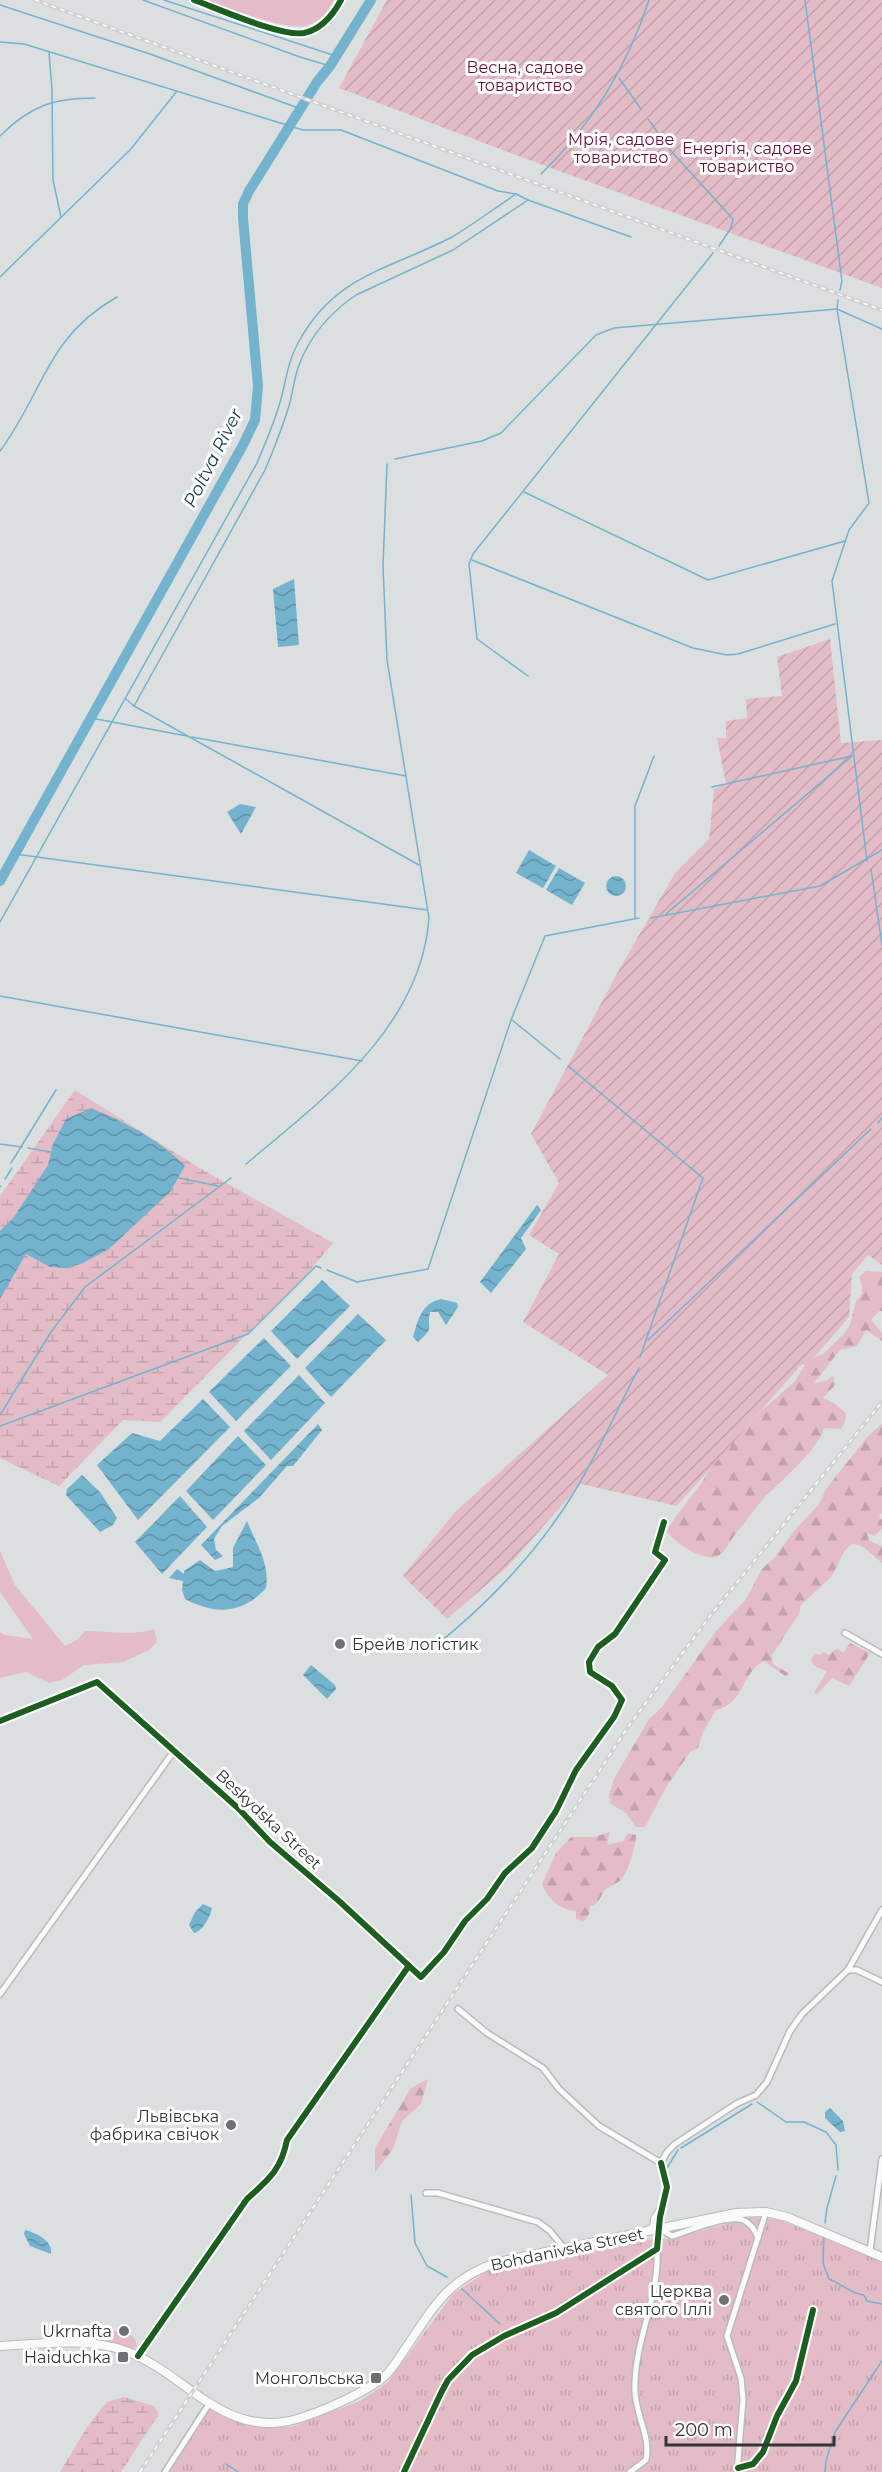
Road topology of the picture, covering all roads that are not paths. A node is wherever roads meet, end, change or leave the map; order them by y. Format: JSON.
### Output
{"nodes":[{"id":1,"x":194,"y":0,"type":"edge"},
{"id":2,"x":341,"y":0,"type":"edge"},
{"id":3,"x":664,"y":1522,"type":"dead end"},
{"id":4,"x":846,"y":1633,"type":"dead end"},
{"id":5,"x":882,"y":1654,"type":"edge"},
{"id":6,"x":0,"y":1721,"type":"edge"},
{"id":7,"x":174,"y":1751,"type":"junction"},
{"id":8,"x":882,"y":1910,"type":"edge"},
{"id":9,"x":408,"y":1967,"type":"junction"},
{"id":10,"x":848,"y":1970,"type":"junction"},
{"id":11,"x":882,"y":1982,"type":"edge"},
{"id":12,"x":0,"y":1994,"type":"edge"},
{"id":13,"x":458,"y":2009,"type":"dead end"},
{"id":14,"x":882,"y":2159,"type":"edge"},
{"id":15,"x":661,"y":2163,"type":"junction"},
{"id":16,"x":426,"y":2193,"type":"dead end"},
{"id":17,"x":662,"y":2210,"type":"junction"},
{"id":18,"x":766,"y":2212,"type":"junction"},
{"id":19,"x":676,"y":2225,"type":"junction"},
{"id":20,"x":660,"y":2229,"type":"junction"},
{"id":21,"x":648,"y":2231,"type":"junction"},
{"id":22,"x":758,"y":2239,"type":"junction"},
{"id":23,"x":564,"y":2248,"type":"junction"},
{"id":24,"x":657,"y":2249,"type":"junction"},
{"id":25,"x":870,"y":2251,"type":"junction"},
{"id":26,"x":882,"y":2256,"type":"edge"},
{"id":27,"x":813,"y":2310,"type":"dead end"},
{"id":28,"x":0,"y":2346,"type":"edge"},
{"id":29,"x":138,"y":2356,"type":"junction"},
{"id":30,"x":209,"y":2404,"type":"junction"},
{"id":31,"x":738,"y":2470,"type":"edge"},
{"id":32,"x":165,"y":2472,"type":"edge"},
{"id":33,"x":404,"y":2472,"type":"edge"},
{"id":34,"x":630,"y":2472,"type":"edge"}],
"edges":[{"from":1,"to":2,"type":"street"},
{"from":3,"to":9,"type":"street","name":"Beskydska Street"},
{"from":4,"to":5,"type":"street"},
{"from":6,"to":7,"type":"street","name":"Beskydska Street"},
{"from":7,"to":9,"type":"street","name":"Beskydska Street"},
{"from":7,"to":12,"type":"street"},
{"from":8,"to":10,"type":"street"},
{"from":9,"to":29,"type":"street"},
{"from":10,"to":11,"type":"street"},
{"from":10,"to":15,"type":"street"},
{"from":13,"to":15,"type":"street"},
{"from":14,"to":25,"type":"street"},
{"from":15,"to":17,"type":"street"},
{"from":16,"to":23,"type":"street"},
{"from":17,"to":19,"type":"main road"},
{"from":17,"to":20,"type":"street"},
{"from":17,"to":21,"type":"main road"},
{"from":18,"to":19,"type":"main road","name":"Bohdanivska Street"},
{"from":18,"to":22,"type":"street"},
{"from":18,"to":25,"type":"main road","name":"Bohdanivska Street"},
{"from":19,"to":20,"type":"main road","name":"Bohdanivska Street"},
{"from":20,"to":21,"type":"main road","name":"Bohdanivska Street"},
{"from":20,"to":22,"type":"street"},
{"from":20,"to":24,"type":"street"},
{"from":21,"to":23,"type":"main road","name":"Bohdanivska Street"},
{"from":22,"to":31,"type":"street"},
{"from":23,"to":30,"type":"main road","name":"Bohdanivska Street"},
{"from":24,"to":33,"type":"street"},
{"from":24,"to":34,"type":"street"},
{"from":25,"to":26,"type":"main road","name":"Bohdanivska Street"},
{"from":27,"to":31,"type":"street"},
{"from":28,"to":29,"type":"main road","name":"Bohdanivska Street"},
{"from":29,"to":30,"type":"main road","name":"Bohdanivska Street"},
{"from":30,"to":32,"type":"street"}]}
